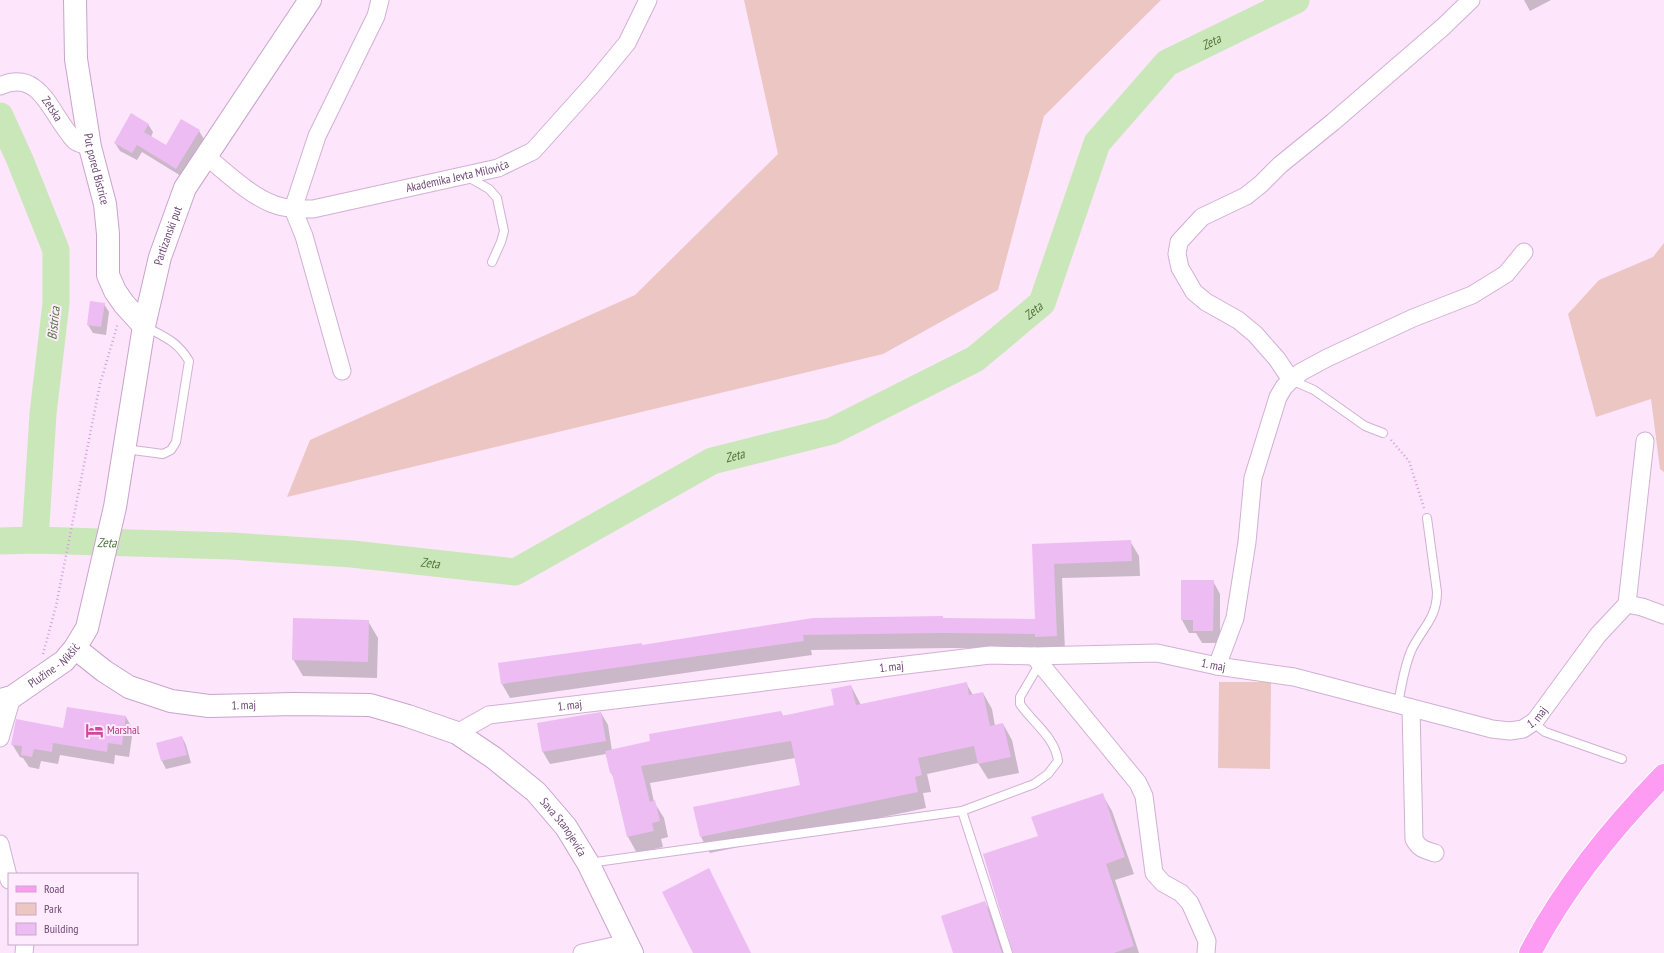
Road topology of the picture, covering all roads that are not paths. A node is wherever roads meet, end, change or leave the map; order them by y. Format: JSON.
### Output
{"nodes":[{"id":1,"x":75,"y":0,"type":"edge"},
{"id":2,"x":310,"y":0,"type":"edge"},
{"id":3,"x":380,"y":0,"type":"edge"},
{"id":4,"x":648,"y":0,"type":"edge"},
{"id":5,"x":1471,"y":0,"type":"edge"},
{"id":6,"x":4,"y":84,"type":"edge"},
{"id":7,"x":90,"y":147,"type":"junction"},
{"id":8,"x":206,"y":156,"type":"junction"},
{"id":9,"x":465,"y":175,"type":"junction"},
{"id":10,"x":293,"y":209,"type":"junction"},
{"id":11,"x":1524,"y":252,"type":"dead end"},
{"id":12,"x":492,"y":262,"type":"dead end"},
{"id":13,"x":144,"y":326,"type":"junction"},
{"id":14,"x":342,"y":371,"type":"dead end"},
{"id":15,"x":1291,"y":380,"type":"junction"},
{"id":16,"x":1383,"y":433,"type":"road end"},
{"id":17,"x":1645,"y":441,"type":"dead end"},
{"id":18,"x":124,"y":448,"type":"junction"},
{"id":19,"x":115,"y":508,"type":"joint"},
{"id":20,"x":1427,"y":518,"type":"road end"},
{"id":21,"x":1626,"y":604,"type":"junction"},
{"id":22,"x":1664,"y":616,"type":"edge"},
{"id":23,"x":75,"y":648,"type":"junction"},
{"id":24,"x":1037,"y":659,"type":"junction"},
{"id":25,"x":1217,"y":666,"type":"junction"},
{"id":26,"x":6,"y":698,"type":"edge"},
{"id":27,"x":1404,"y":707,"type":"junction"},
{"id":28,"x":1532,"y":722,"type":"junction"},
{"id":29,"x":457,"y":734,"type":"junction"},
{"id":30,"x":0,"y":738,"type":"edge"},
{"id":31,"x":1622,"y":759,"type":"dead end"},
{"id":32,"x":1664,"y":775,"type":"edge"},
{"id":33,"x":962,"y":811,"type":"junction"},
{"id":34,"x":0,"y":844,"type":"edge"},
{"id":35,"x":1436,"y":853,"type":"dead end"},
{"id":36,"x":588,"y":863,"type":"junction"},
{"id":37,"x":8,"y":876,"type":"edge"},
{"id":38,"x":629,"y":948,"type":"edge"},
{"id":39,"x":582,"y":953,"type":"edge"},
{"id":40,"x":1008,"y":953,"type":"edge"},
{"id":41,"x":1206,"y":953,"type":"edge"},
{"id":42,"x":1530,"y":953,"type":"edge"}],
"edges":[{"from":1,"to":7,"type":"street","name":"Put pored Bistrice"},
{"from":2,"to":8,"type":"street","name":"Partizanski put"},
{"from":3,"to":10,"type":"street"},
{"from":4,"to":9,"type":"street","name":"Akademika Jevta Milovića"},
{"from":5,"to":15,"type":"street"},
{"from":6,"to":7,"type":"street","name":"Zetska"},
{"from":7,"to":13,"type":"street","name":"Put pored Bistrice"},
{"from":8,"to":10,"type":"street","name":"Akademika Jevta Milovića"},
{"from":8,"to":13,"type":"street","name":"Partizanski put"},
{"from":9,"to":10,"type":"street","name":"Akademika Jevta Milovića"},
{"from":9,"to":12,"type":"lane"},
{"from":10,"to":14,"type":"street"},
{"from":11,"to":15,"type":"street"},
{"from":13,"to":18,"type":"street","name":"Partizanski put"},
{"from":13,"to":18,"type":"lane"},
{"from":15,"to":16,"type":"lane"},
{"from":15,"to":25,"type":"street"},
{"from":17,"to":21,"type":"street"},
{"from":18,"to":19,"type":"street","name":"Partizanski put"},
{"from":19,"to":23,"type":"street","name":"Plužine - Nikšić"},
{"from":20,"to":27,"type":"lane"},
{"from":21,"to":22,"type":"street"},
{"from":21,"to":28,"type":"street","name":"1. maj"},
{"from":23,"to":26,"type":"street","name":"Plužine - Nikšić"},
{"from":23,"to":29,"type":"street","name":"1. maj"},
{"from":24,"to":25,"type":"street","name":"1. maj"},
{"from":24,"to":29,"type":"street","name":"1. maj"},
{"from":24,"to":33,"type":"lane"},
{"from":24,"to":41,"type":"street"},
{"from":25,"to":27,"type":"street","name":"1. maj"},
{"from":26,"to":30,"type":"street"},
{"from":27,"to":28,"type":"street","name":"1. maj"},
{"from":27,"to":35,"type":"street"},
{"from":28,"to":31,"type":"lane"},
{"from":29,"to":36,"type":"street","name":"Sava Stanojevića"},
{"from":32,"to":42,"type":"main road"},
{"from":33,"to":36,"type":"lane"},
{"from":33,"to":40,"type":"lane"},
{"from":34,"to":37,"type":"street"},
{"from":36,"to":38,"type":"street","name":"Sava Stanojevića"},
{"from":38,"to":39,"type":"street"}]}
